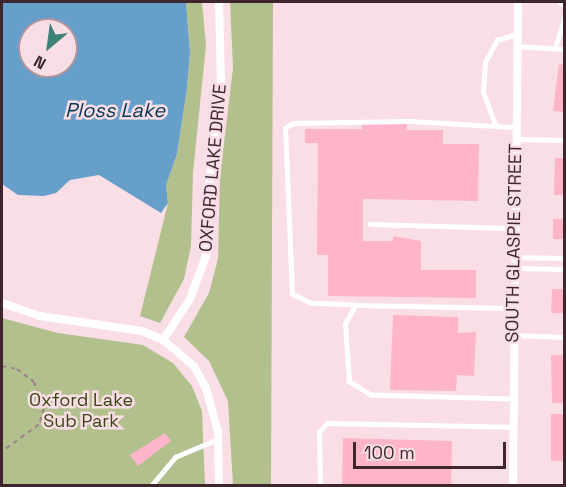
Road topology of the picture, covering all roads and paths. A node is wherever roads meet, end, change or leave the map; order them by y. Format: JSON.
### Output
{"nodes":[{"id":1,"x":219,"y":2,"type":"edge"},
{"id":2,"x":518,"y":2,"type":"edge"},
{"id":3,"x":560,"y":2,"type":"edge"},
{"id":4,"x":564,"y":5,"type":"edge"},
{"id":5,"x":564,"y":18,"type":"edge"},
{"id":6,"x":517,"y":34,"type":"junction"},
{"id":7,"x":516,"y":46,"type":"junction"},
{"id":8,"x":555,"y":48,"type":"junction"},
{"id":9,"x":564,"y":49,"type":"edge"},
{"id":10,"x":495,"y":125,"type":"junction"},
{"id":11,"x":515,"y":126,"type":"junction"},
{"id":12,"x":515,"y":139,"type":"junction"},
{"id":13,"x":564,"y":140,"type":"edge"},
{"id":14,"x":370,"y":224,"type":"dead end"},
{"id":15,"x":514,"y":228,"type":"junction"},
{"id":16,"x":513,"y":257,"type":"junction"},
{"id":17,"x":564,"y":258,"type":"edge"},
{"id":18,"x":513,"y":268,"type":"junction"},
{"id":19,"x":564,"y":269,"type":"edge"},
{"id":20,"x":2,"y":303,"type":"edge"},
{"id":21,"x":356,"y":305,"type":"junction"},
{"id":22,"x":512,"y":308,"type":"junction"},
{"id":23,"x":512,"y":335,"type":"junction"},
{"id":24,"x":564,"y":337,"type":"edge"},
{"id":25,"x":164,"y":340,"type":"junction"},
{"id":26,"x":2,"y":366,"type":"edge"},
{"id":27,"x":512,"y":399,"type":"junction"},
{"id":28,"x":42,"y":418,"type":"junction"},
{"id":29,"x":63,"y":423,"type":"dead end"},
{"id":30,"x":512,"y":428,"type":"junction"},
{"id":31,"x":218,"y":440,"type":"junction"},
{"id":32,"x":2,"y":452,"type":"edge"},
{"id":33,"x":151,"y":486,"type":"edge"},
{"id":34,"x":219,"y":486,"type":"edge"},
{"id":35,"x":320,"y":486,"type":"edge"},
{"id":36,"x":513,"y":486,"type":"edge"}],
"edges":[{"from":1,"to":25,"type":"street","name":"OXFORD LAKE DRIVE"},
{"from":2,"to":6,"type":"street","name":"SOUTH GLASPIE STREET"},
{"from":3,"to":4,"type":"lane"},
{"from":5,"to":8,"type":"lane"},
{"from":6,"to":7,"type":"street","name":"SOUTH GLASPIE STREET"},
{"from":6,"to":10,"type":"lane"},
{"from":7,"to":8,"type":"lane"},
{"from":7,"to":11,"type":"street","name":"SOUTH GLASPIE STREET"},
{"from":8,"to":9,"type":"lane"},
{"from":10,"to":11,"type":"lane"},
{"from":10,"to":21,"type":"lane"},
{"from":11,"to":12,"type":"street","name":"SOUTH GLASPIE STREET"},
{"from":12,"to":13,"type":"lane"},
{"from":12,"to":15,"type":"street","name":"SOUTH GLASPIE STREET"},
{"from":14,"to":15,"type":"lane"},
{"from":15,"to":16,"type":"street","name":"SOUTH GLASPIE STREET"},
{"from":16,"to":17,"type":"lane"},
{"from":16,"to":18,"type":"street","name":"SOUTH GLASPIE STREET"},
{"from":18,"to":19,"type":"lane"},
{"from":18,"to":22,"type":"street","name":"SOUTH GLASPIE STREET"},
{"from":20,"to":25,"type":"street"},
{"from":21,"to":22,"type":"lane"},
{"from":21,"to":27,"type":"lane"},
{"from":22,"to":23,"type":"street","name":"SOUTH GLASPIE STREET"},
{"from":23,"to":24,"type":"lane"},
{"from":23,"to":27,"type":"street","name":"SOUTH GLASPIE STREET"},
{"from":25,"to":31,"type":"street"},
{"from":26,"to":28,"type":"path"},
{"from":27,"to":30,"type":"street","name":"SOUTH GLASPIE STREET"},
{"from":28,"to":29,"type":"path"},
{"from":28,"to":32,"type":"path"},
{"from":30,"to":35,"type":"lane"},
{"from":30,"to":36,"type":"street","name":"SOUTH GLASPIE STREET"},
{"from":31,"to":33,"type":"lane"},
{"from":31,"to":34,"type":"street"}]}
